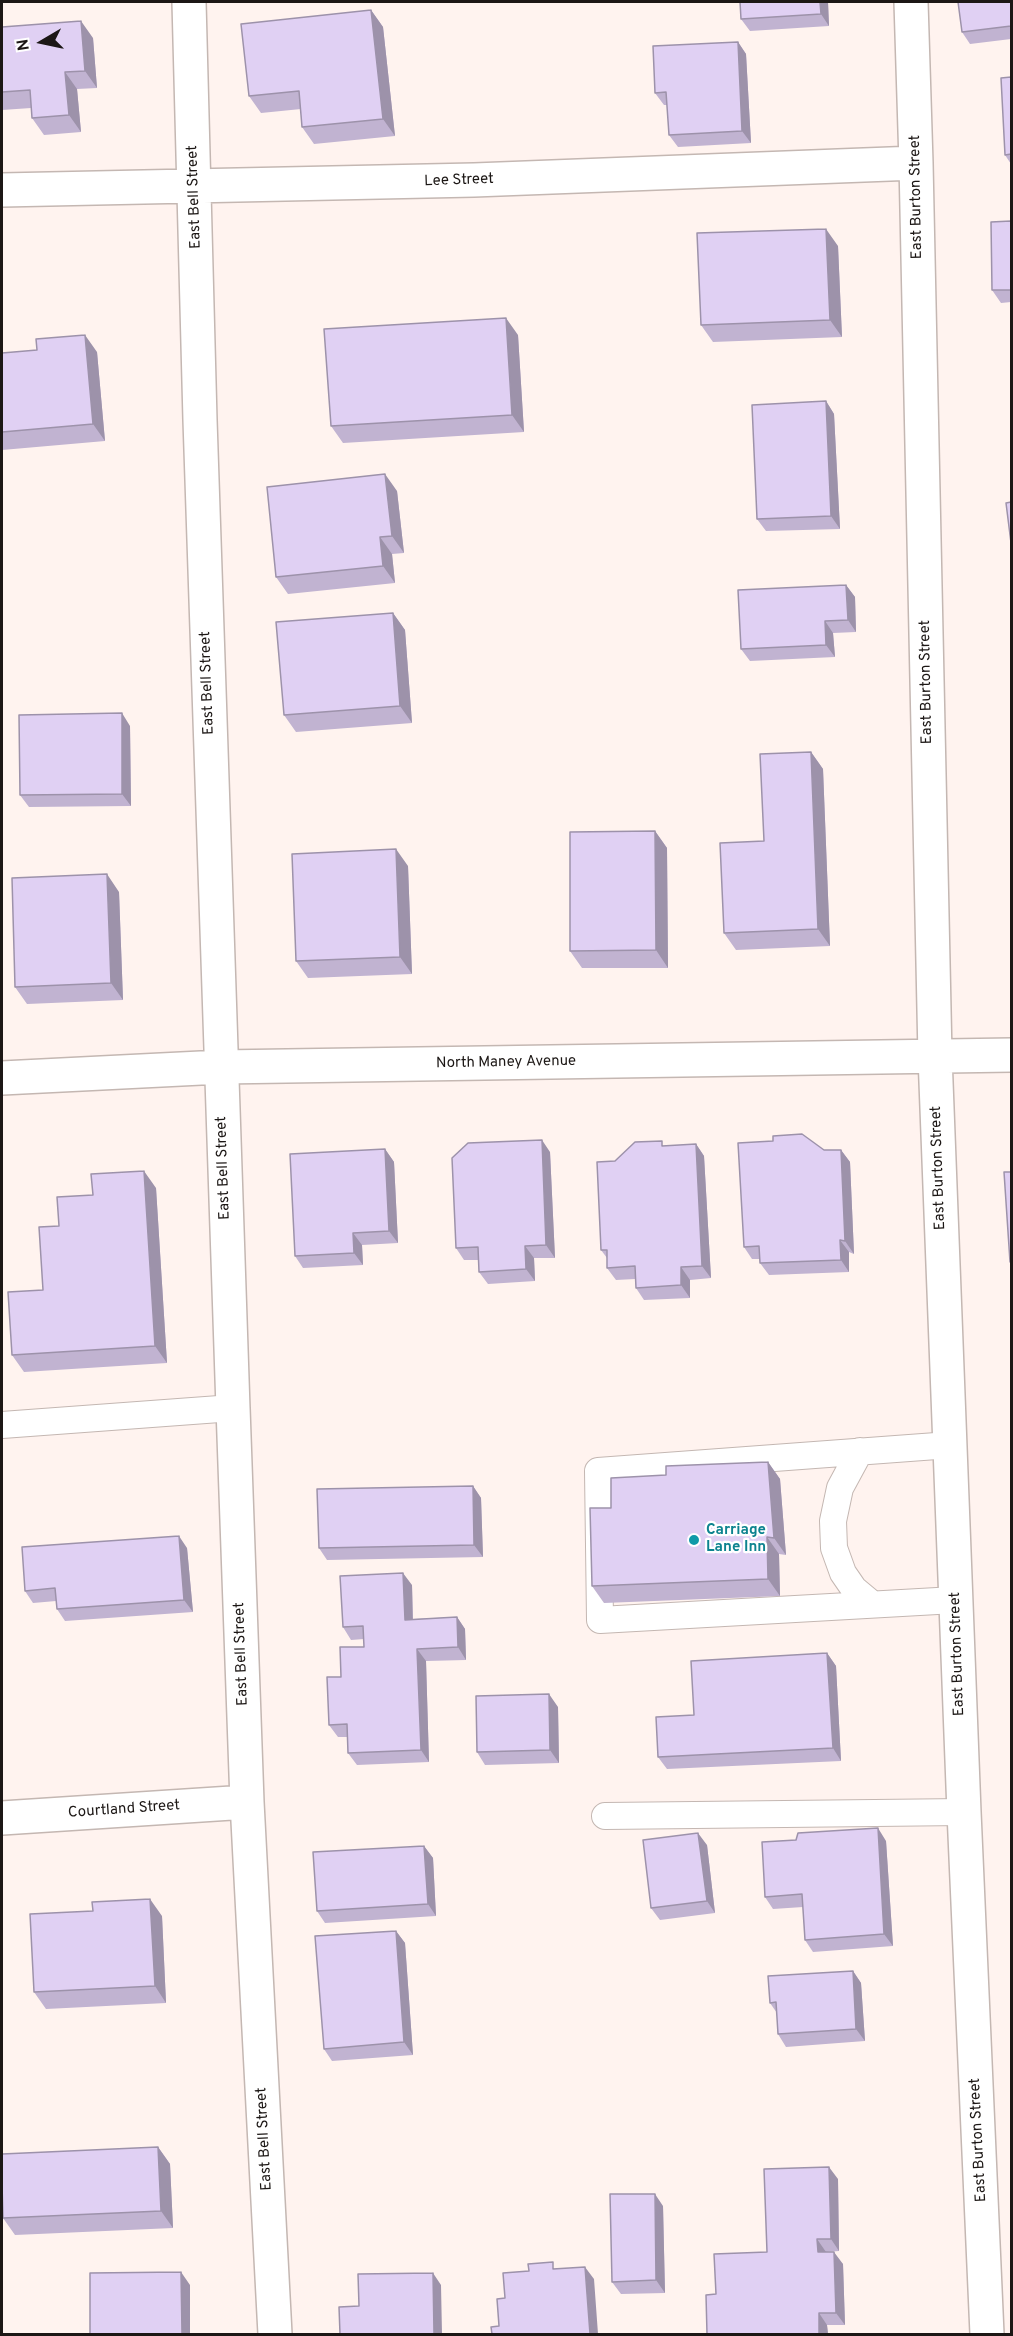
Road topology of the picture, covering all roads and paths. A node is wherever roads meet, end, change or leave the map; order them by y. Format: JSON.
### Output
{"nodes":[{"id":1,"x":189,"y":2,"type":"edge"},
{"id":2,"x":910,"y":2,"type":"edge"},
{"id":3,"x":916,"y":163,"type":"junction"},
{"id":4,"x":195,"y":186,"type":"junction"},
{"id":5,"x":2,"y":190,"type":"edge"},
{"id":6,"x":1011,"y":1055,"type":"edge"},
{"id":7,"x":935,"y":1056,"type":"junction"},
{"id":8,"x":221,"y":1067,"type":"junction"},
{"id":9,"x":2,"y":1078,"type":"edge"},
{"id":10,"x":233,"y":1408,"type":"junction"},
{"id":11,"x":2,"y":1425,"type":"edge"},
{"id":12,"x":950,"y":1445,"type":"junction"},
{"id":13,"x":860,"y":1451,"type":"junction"},
{"id":14,"x":955,"y":1600,"type":"junction"},
{"id":15,"x":872,"y":1604,"type":"junction"},
{"id":16,"x":247,"y":1802,"type":"junction"},
{"id":17,"x":964,"y":1812,"type":"junction"},
{"id":18,"x":604,"y":1816,"type":"dead end"},
{"id":19,"x":2,"y":1818,"type":"edge"},
{"id":20,"x":275,"y":2334,"type":"edge"},
{"id":21,"x":987,"y":2334,"type":"edge"}],
"edges":[{"from":1,"to":4,"type":"street","name":"East Bell Street"},
{"from":2,"to":3,"type":"street","name":"East Burton Street"},
{"from":3,"to":4,"type":"street","name":"Lee Street"},
{"from":3,"to":7,"type":"street","name":"East Burton Street"},
{"from":4,"to":5,"type":"street","name":"Lee Street"},
{"from":4,"to":8,"type":"street","name":"East Bell Street"},
{"from":6,"to":7,"type":"street","name":"North Maney Avenue"},
{"from":7,"to":8,"type":"street","name":"North Maney Avenue"},
{"from":7,"to":12,"type":"street","name":"East Burton Street"},
{"from":8,"to":9,"type":"street","name":"North Maney Avenue"},
{"from":8,"to":10,"type":"street","name":"East Bell Street"},
{"from":10,"to":11,"type":"lane"},
{"from":10,"to":16,"type":"street","name":"East Bell Street"},
{"from":12,"to":13,"type":"lane"},
{"from":12,"to":14,"type":"street","name":"East Burton Street"},
{"from":13,"to":15,"type":"lane"},
{"from":13,"to":15,"type":"lane"},
{"from":14,"to":15,"type":"lane"},
{"from":14,"to":17,"type":"street","name":"East Burton Street"},
{"from":16,"to":19,"type":"street","name":"Courtland Street"},
{"from":16,"to":20,"type":"street","name":"East Bell Street"},
{"from":17,"to":18,"type":"lane"},
{"from":17,"to":21,"type":"street","name":"East Burton Street"}]}
